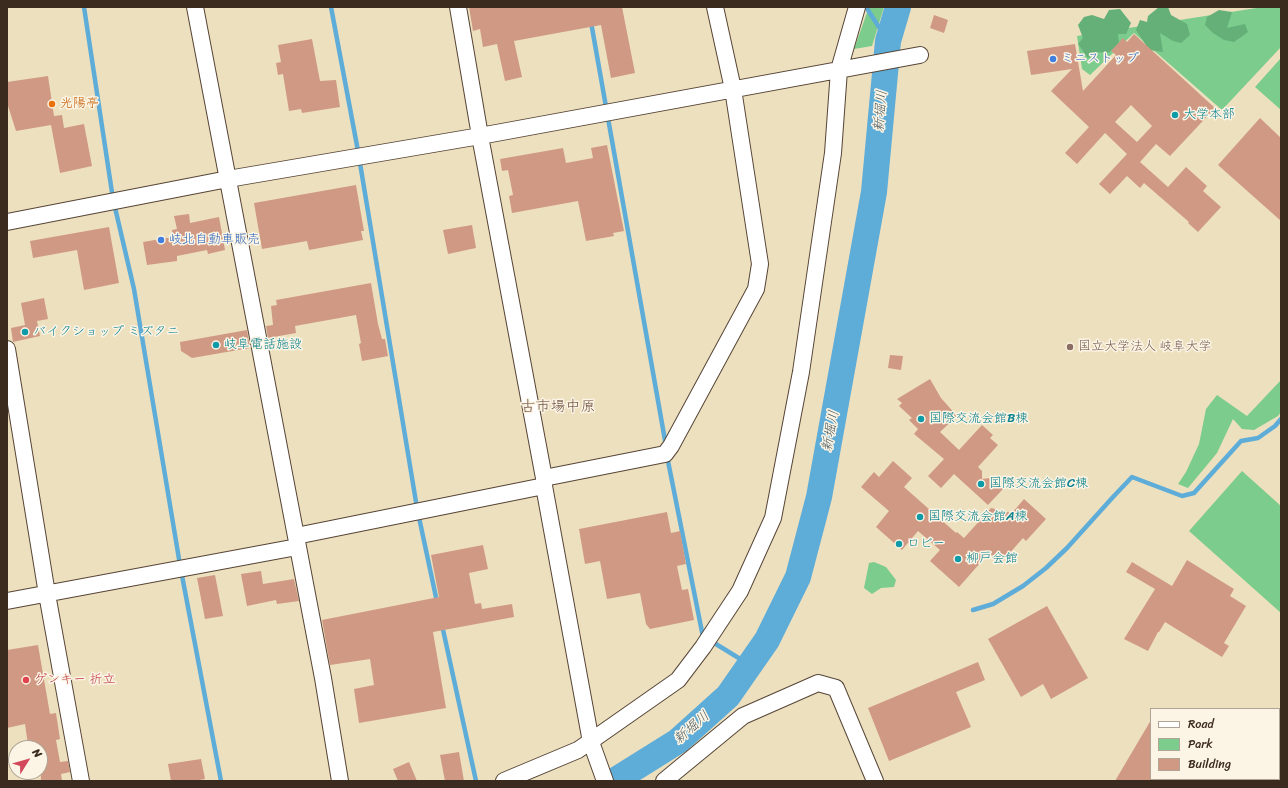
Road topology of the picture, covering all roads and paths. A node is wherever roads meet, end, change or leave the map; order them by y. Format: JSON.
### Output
{"nodes":[{"id":1,"x":195,"y":7,"type":"edge"},
{"id":2,"x":458,"y":7,"type":"edge"},
{"id":3,"x":715,"y":7,"type":"edge"},
{"id":4,"x":854,"y":8,"type":"edge"},
{"id":5,"x":920,"y":55,"type":"dead end"},
{"id":6,"x":843,"y":70,"type":"junction"},
{"id":7,"x":733,"y":89,"type":"junction"},
{"id":8,"x":480,"y":136,"type":"junction"},
{"id":9,"x":228,"y":179,"type":"junction"},
{"id":10,"x":7,"y":222,"type":"edge"},
{"id":11,"x":7,"y":349,"type":"edge"},
{"id":12,"x":544,"y":482,"type":"junction"},
{"id":13,"x":297,"y":542,"type":"junction"},
{"id":14,"x":47,"y":594,"type":"junction"},
{"id":15,"x":7,"y":601,"type":"edge"},
{"id":16,"x":592,"y":746,"type":"junction"},
{"id":17,"x":81,"y":781,"type":"edge"},
{"id":18,"x":340,"y":781,"type":"edge"},
{"id":19,"x":504,"y":781,"type":"edge"},
{"id":20,"x":605,"y":781,"type":"edge"},
{"id":21,"x":664,"y":781,"type":"edge"},
{"id":22,"x":875,"y":781,"type":"edge"}],
"edges":[{"from":1,"to":9,"type":"street"},
{"from":2,"to":8,"type":"street"},
{"from":3,"to":7,"type":"street"},
{"from":4,"to":6,"type":"street"},
{"from":5,"to":6,"type":"street"},
{"from":6,"to":7,"type":"street"},
{"from":6,"to":16,"type":"street"},
{"from":7,"to":8,"type":"street"},
{"from":7,"to":12,"type":"street"},
{"from":8,"to":9,"type":"street"},
{"from":8,"to":12,"type":"street"},
{"from":9,"to":10,"type":"street"},
{"from":9,"to":13,"type":"street"},
{"from":11,"to":14,"type":"street"},
{"from":12,"to":13,"type":"street"},
{"from":12,"to":16,"type":"street"},
{"from":13,"to":14,"type":"street"},
{"from":13,"to":18,"type":"street"},
{"from":14,"to":15,"type":"street"},
{"from":14,"to":17,"type":"street"},
{"from":16,"to":19,"type":"street"},
{"from":16,"to":20,"type":"street"},
{"from":21,"to":22,"type":"street"}]}
